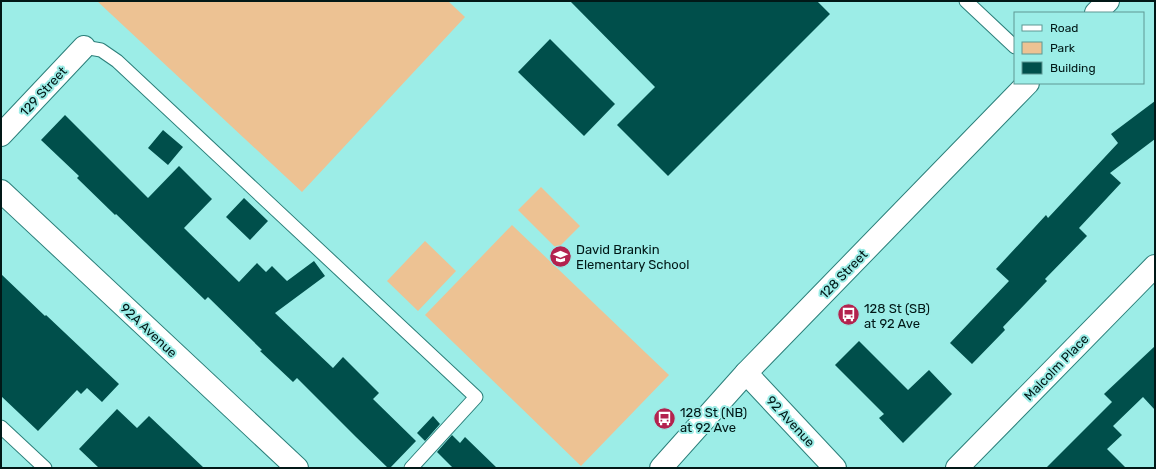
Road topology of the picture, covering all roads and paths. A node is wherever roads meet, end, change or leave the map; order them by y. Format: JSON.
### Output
{"nodes":[{"id":1,"x":966,"y":1,"type":"edge"},
{"id":2,"x":1108,"y":1,"type":"edge"},
{"id":3,"x":1097,"y":12,"type":"edge"},
{"id":4,"x":1014,"y":46,"type":"edge"},
{"id":5,"x":84,"y":47,"type":"joint"},
{"id":6,"x":1027,"y":84,"type":"edge"},
{"id":7,"x":1,"y":135,"type":"edge"},
{"id":8,"x":1,"y":191,"type":"edge"},
{"id":9,"x":1155,"y":266,"type":"edge"},
{"id":10,"x":746,"y":373,"type":"junction"},
{"id":11,"x":1,"y":427,"type":"edge"},
{"id":12,"x":45,"y":468,"type":"edge"},
{"id":13,"x":297,"y":468,"type":"edge"},
{"id":14,"x":411,"y":468,"type":"edge"},
{"id":15,"x":661,"y":468,"type":"edge"},
{"id":16,"x":835,"y":468,"type":"edge"},
{"id":17,"x":957,"y":468,"type":"edge"}],
"edges":[{"from":1,"to":4,"type":"lane"},
{"from":2,"to":3,"type":"street"},
{"from":5,"to":7,"type":"street","name":"129 Street"},
{"from":5,"to":14,"type":"lane"},
{"from":6,"to":10,"type":"street","name":"128 Street"},
{"from":8,"to":13,"type":"street","name":"92A Avenue"},
{"from":9,"to":17,"type":"street","name":"Malcolm Place"},
{"from":10,"to":15,"type":"street","name":"128 Street"},
{"from":10,"to":16,"type":"street","name":"92 Avenue"},
{"from":11,"to":12,"type":"lane"}]}
